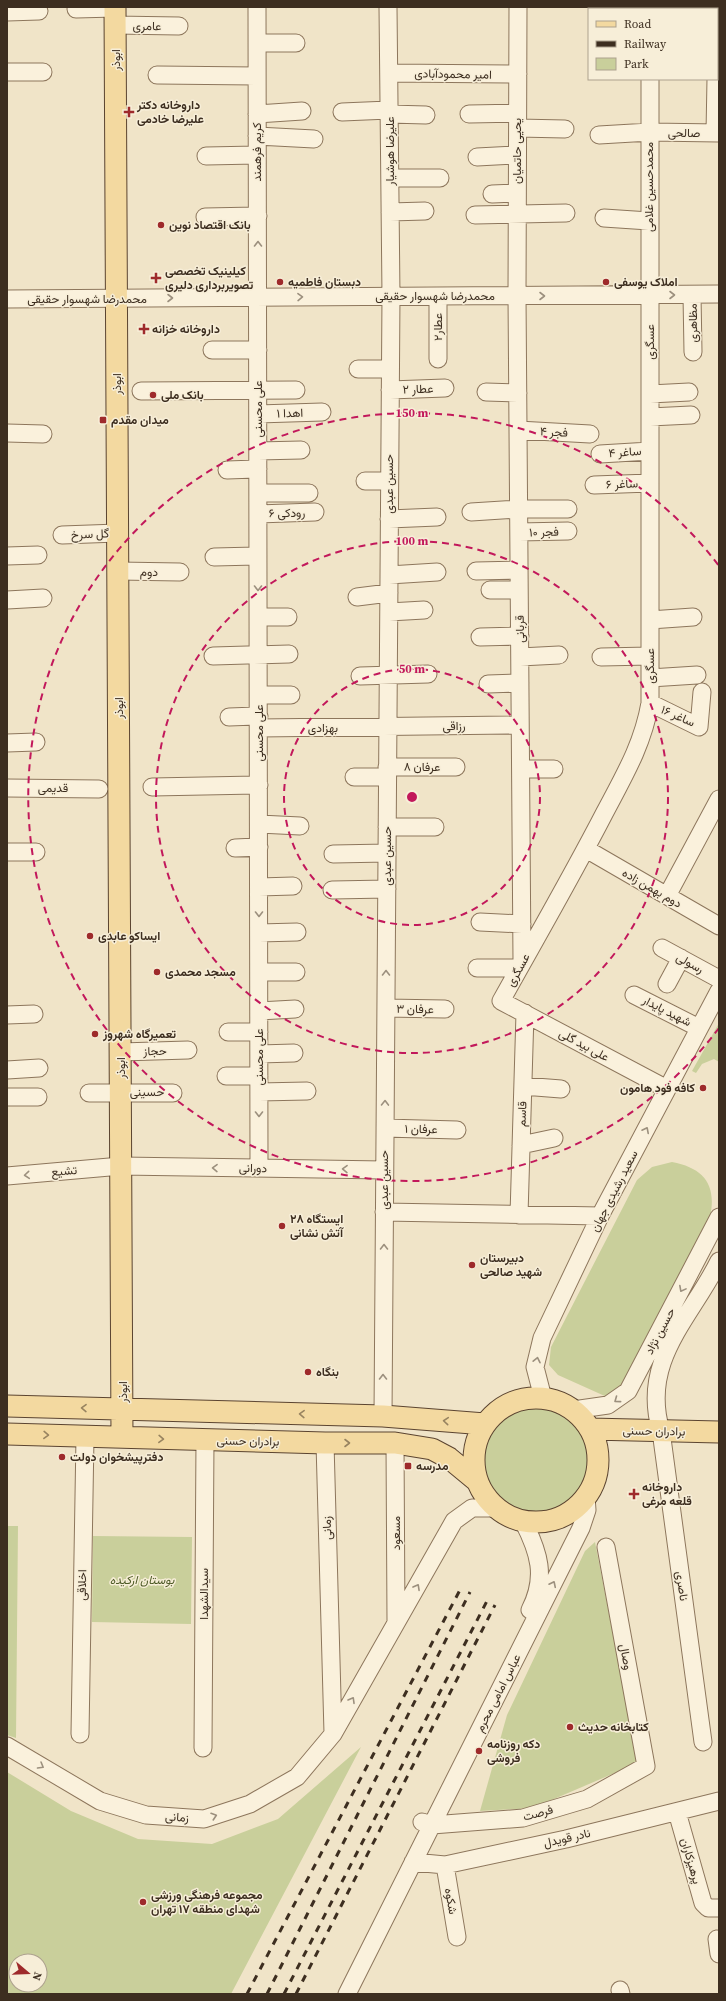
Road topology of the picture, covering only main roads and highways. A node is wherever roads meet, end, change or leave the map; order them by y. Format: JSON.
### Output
{"nodes":[{"id":1,"x":115,"y":13,"type":"edge"},
{"id":2,"x":7,"y":1406,"type":"edge"},
{"id":3,"x":123,"y":1408,"type":"junction"},
{"id":4,"x":236,"y":1412,"type":"junction"},
{"id":5,"x":485,"y":1424,"type":"junction"},
{"id":6,"x":590,"y":1430,"type":"junction"},
{"id":7,"x":719,"y":1432,"type":"edge"},
{"id":8,"x":7,"y":1434,"type":"edge"},
{"id":9,"x":122,"y":1437,"type":"junction"},
{"id":10,"x":235,"y":1440,"type":"junction"},
{"id":11,"x":478,"y":1482,"type":"junction"}],
"edges":[{"from":1,"to":3,"type":"main road","name":"ابوذر"},
{"from":3,"to":2,"type":"main road","one_way":true},
{"from":3,"to":4,"type":"main road"},
{"from":3,"to":9,"type":"main road","name":"ابوذر"},
{"from":5,"to":4,"type":"main road","one_way":true},
{"from":4,"to":10,"type":"main road"},
{"from":5,"to":6,"type":"main road"},
{"from":5,"to":11,"type":"main road"},
{"from":6,"to":7,"type":"main road","name":"برادران حسنی"},
{"from":6,"to":11,"type":"main road"},
{"from":8,"to":9,"type":"main road","name":"برادران حسنی","one_way":true},
{"from":9,"to":10,"type":"main road","name":"برادران حسنی","one_way":true},
{"from":10,"to":11,"type":"main road","name":"برادران حسنی","one_way":true}]}
